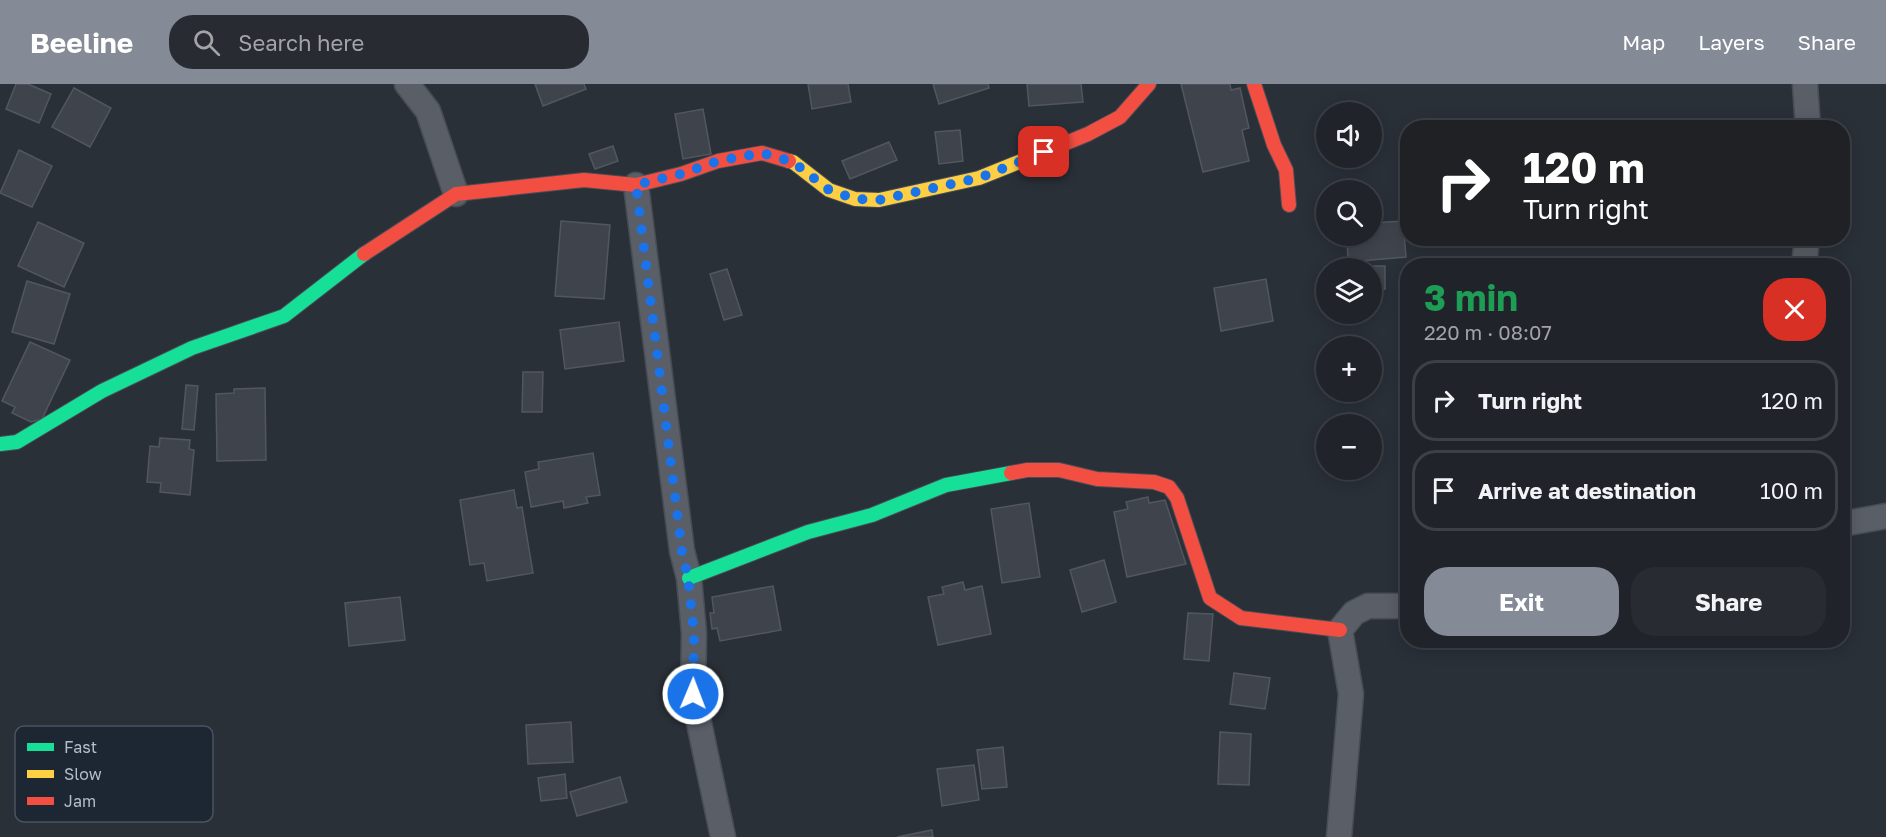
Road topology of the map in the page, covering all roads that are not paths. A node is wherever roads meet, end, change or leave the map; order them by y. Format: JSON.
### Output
{"nodes":[{"id":1,"x":407,"y":84,"type":"edge"},
{"id":2,"x":1149,"y":84,"type":"edge"},
{"id":3,"x":1254,"y":84,"type":"edge"},
{"id":4,"x":1805,"y":84,"type":"edge"},
{"id":5,"x":1807,"y":120,"type":"edge"},
{"id":6,"x":636,"y":185,"type":"junction"},
{"id":7,"x":456,"y":194,"type":"junction"},
{"id":8,"x":1289,"y":205,"type":"dead end"},
{"id":9,"x":0,"y":444,"type":"edge"},
{"id":10,"x":1886,"y":516,"type":"edge"},
{"id":11,"x":1850,"y":523,"type":"edge"},
{"id":12,"x":688,"y":578,"type":"junction"},
{"id":13,"x":1400,"y":606,"type":"edge"},
{"id":14,"x":1340,"y":630,"type":"junction"},
{"id":15,"x":723,"y":837,"type":"edge"},
{"id":16,"x":1339,"y":837,"type":"edge"}],
"edges":[{"from":1,"to":7,"type":"street"},
{"from":2,"to":6,"type":"street"},
{"from":3,"to":8,"type":"street"},
{"from":4,"to":5,"type":"street"},
{"from":6,"to":7,"type":"street"},
{"from":6,"to":12,"type":"street"},
{"from":7,"to":9,"type":"street"},
{"from":10,"to":11,"type":"street"},
{"from":12,"to":14,"type":"street"},
{"from":12,"to":15,"type":"street"},
{"from":13,"to":14,"type":"street"},
{"from":14,"to":16,"type":"street"}]}
